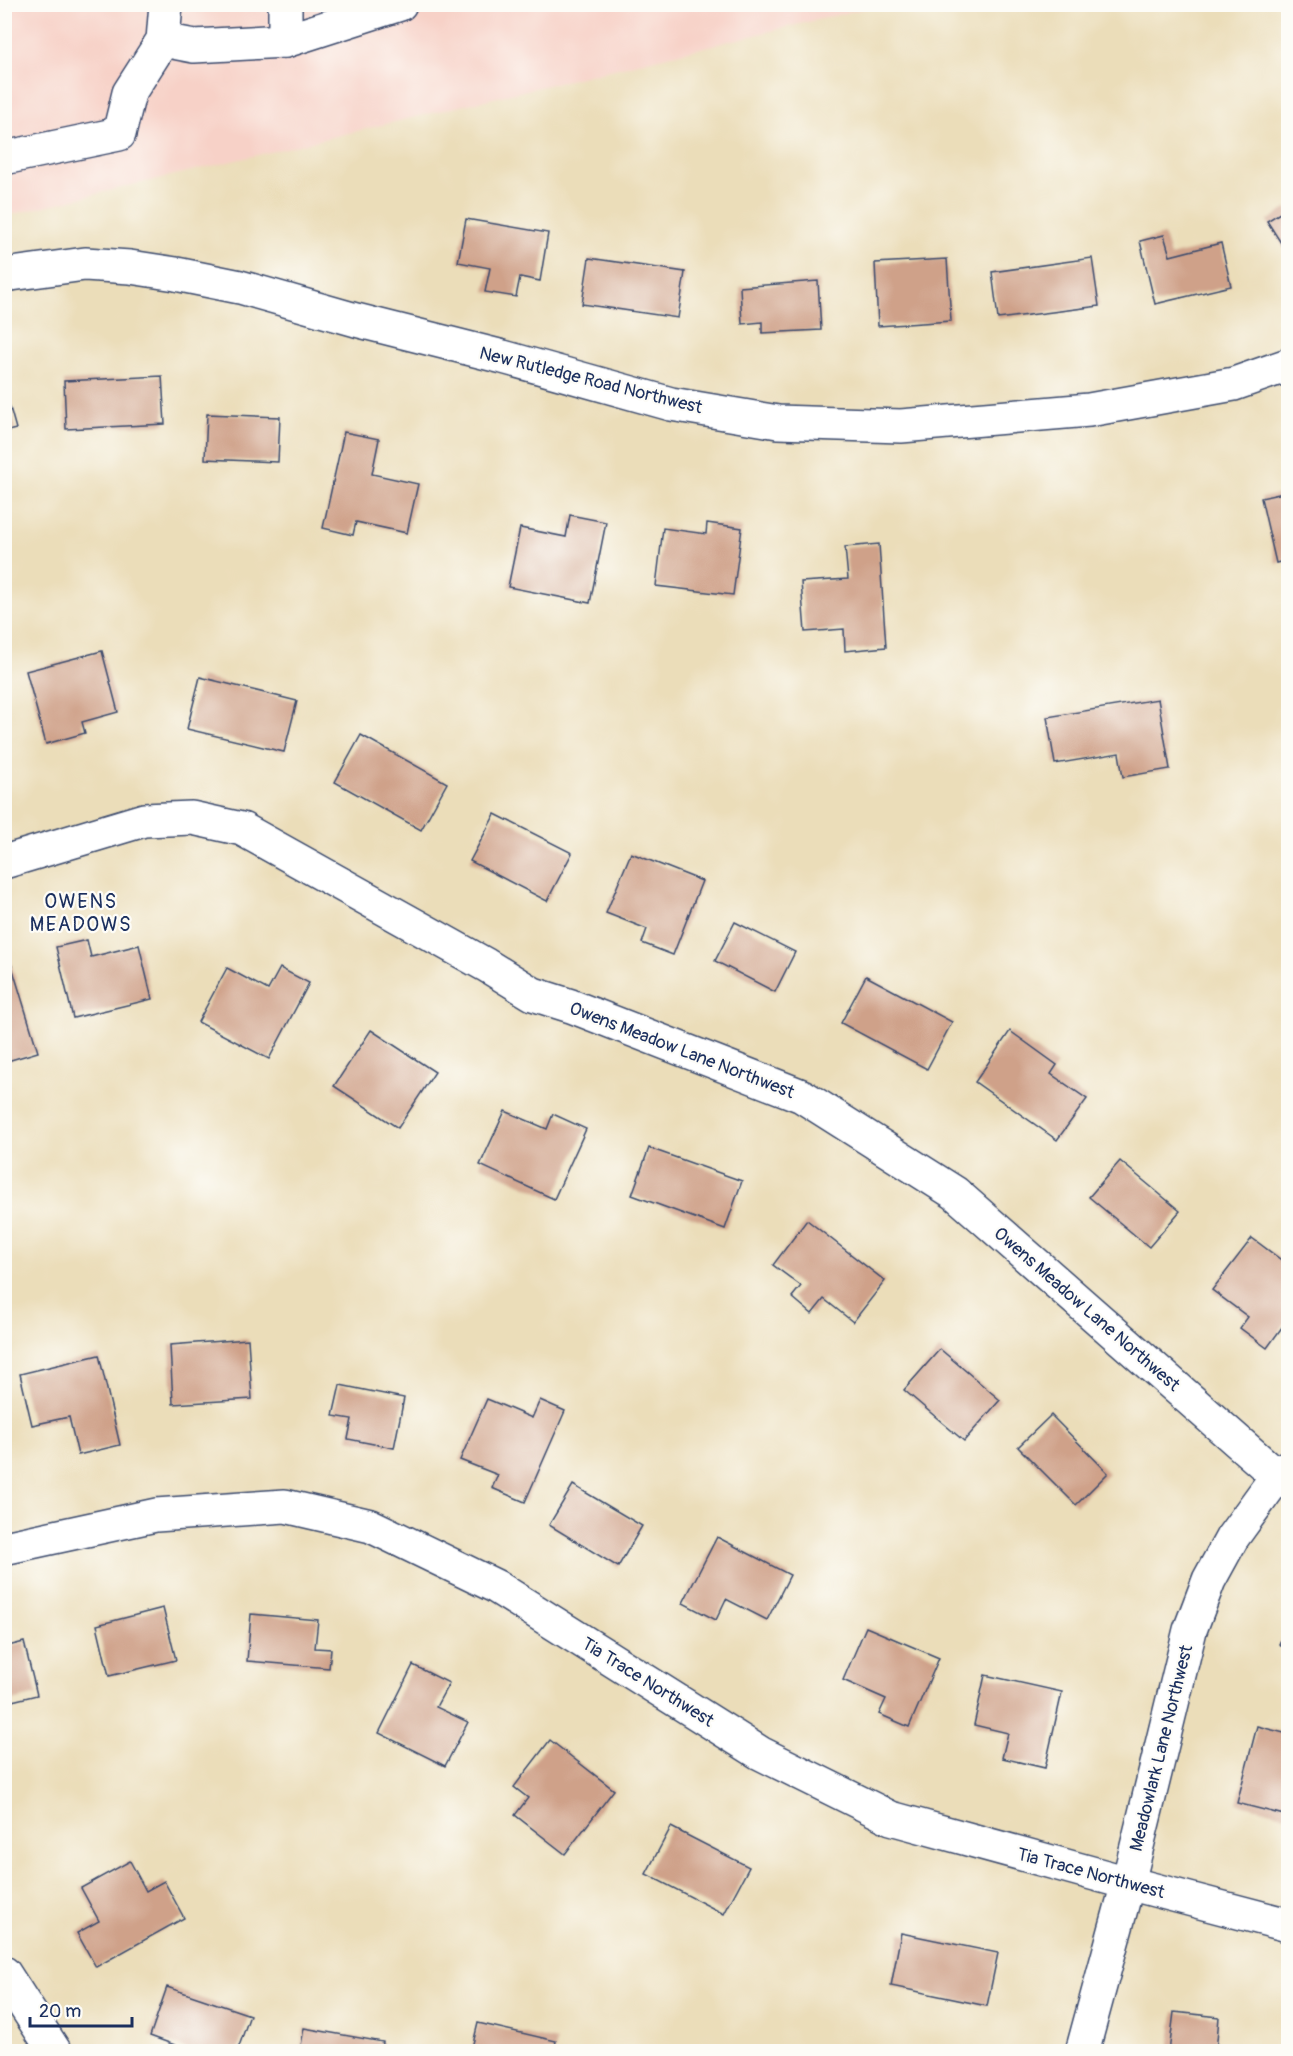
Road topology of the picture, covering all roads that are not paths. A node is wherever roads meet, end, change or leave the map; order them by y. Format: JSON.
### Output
{"nodes":[{"id":1,"x":166,"y":4,"type":"edge"},
{"id":2,"x":285,"y":4,"type":"edge"},
{"id":3,"x":387,"y":7,"type":"edge"},
{"id":4,"x":164,"y":40,"type":"junction"},
{"id":5,"x":285,"y":41,"type":"junction"},
{"id":6,"x":4,"y":158,"type":"edge"},
{"id":7,"x":4,"y":275,"type":"edge"},
{"id":8,"x":1288,"y":365,"type":"edge"},
{"id":9,"x":4,"y":862,"type":"edge"},
{"id":10,"x":1283,"y":1472,"type":"edge"},
{"id":11,"x":4,"y":1548,"type":"edge"},
{"id":12,"x":1128,"y":1883,"type":"junction"},
{"id":13,"x":1288,"y":1925,"type":"edge"},
{"id":14,"x":4,"y":1973,"type":"edge"},
{"id":15,"x":55,"y":2052,"type":"edge"},
{"id":16,"x":1082,"y":2052,"type":"edge"}],
"edges":[{"from":1,"to":4,"type":"street"},
{"from":2,"to":5,"type":"street"},
{"from":3,"to":5,"type":"street"},
{"from":4,"to":5,"type":"street"},
{"from":4,"to":6,"type":"street"},
{"from":7,"to":8,"type":"street","name":"New Rutledge Road Northwest"},
{"from":9,"to":10,"type":"street","name":"Owens Meadow Lane Northwest"},
{"from":10,"to":12,"type":"street","name":"Meadowlark Lane Northwest"},
{"from":11,"to":12,"type":"street","name":"Tia Trace Northwest"},
{"from":12,"to":13,"type":"street","name":"Tia Trace Northwest"},
{"from":12,"to":16,"type":"street","name":"Meadowlark Lane Northwest"},
{"from":14,"to":15,"type":"street"}]}
